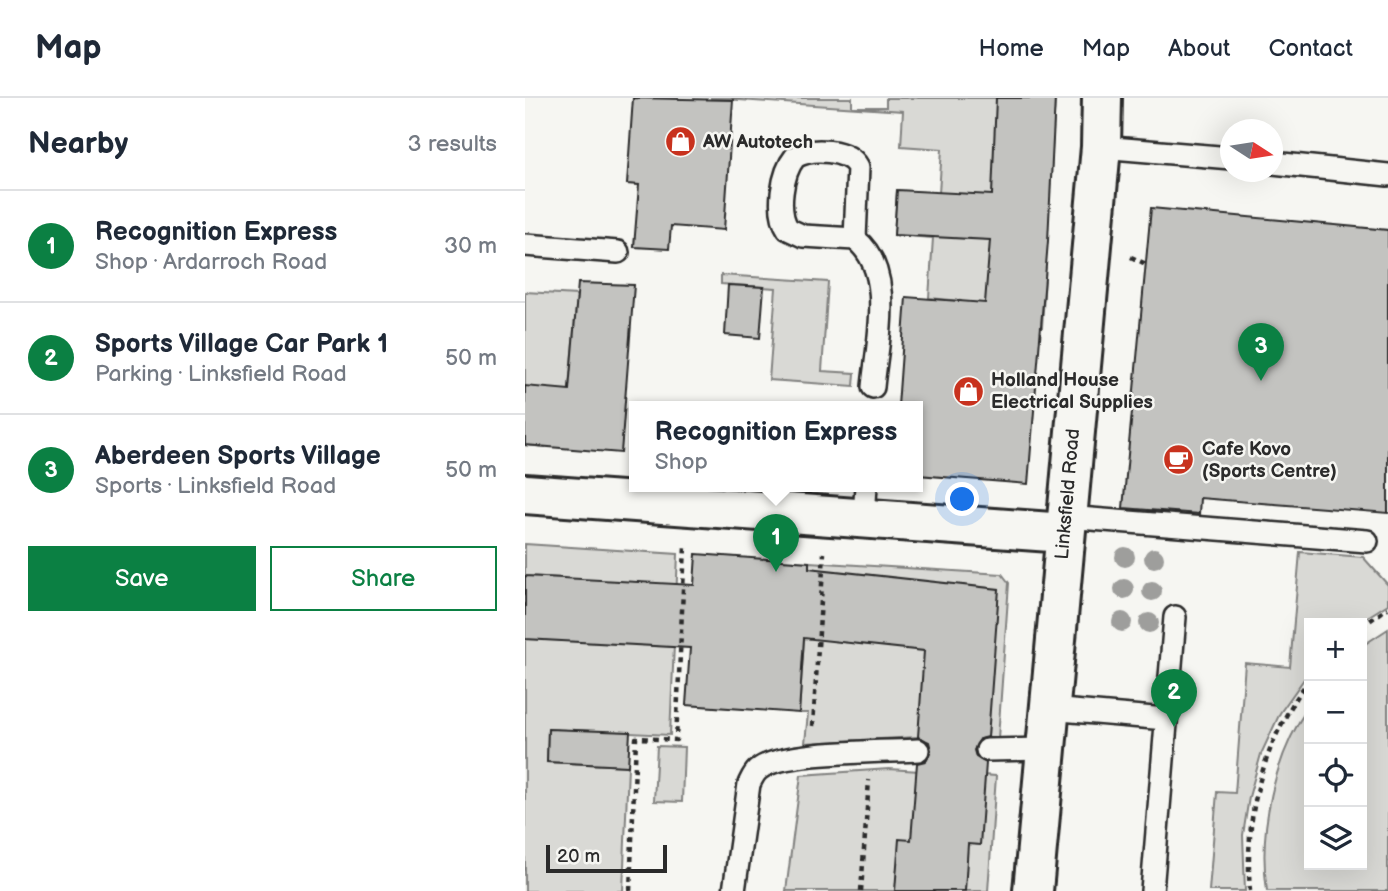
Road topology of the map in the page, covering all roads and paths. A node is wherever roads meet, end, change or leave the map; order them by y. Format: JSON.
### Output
{"nodes":[{"id":1,"x":1101,"y":98,"type":"edge"},
{"id":2,"x":1101,"y":147,"type":"junction"},
{"id":3,"x":1220,"y":157,"type":"edge"},
{"id":4,"x":1283,"y":164,"type":"edge"},
{"id":5,"x":1388,"y":175,"type":"edge"},
{"id":6,"x":855,"y":239,"type":"junction"},
{"id":7,"x":525,"y":245,"type":"edge"},
{"id":8,"x":618,"y":252,"type":"dead end"},
{"id":9,"x":873,"y":387,"type":"dead end"},
{"id":10,"x":525,"y":494,"type":"edge"},
{"id":11,"x":865,"y":502,"type":"edge"},
{"id":12,"x":687,"y":504,"type":"junction"},
{"id":13,"x":826,"y":514,"type":"junction"},
{"id":14,"x":1065,"y":525,"type":"junction"},
{"id":15,"x":1367,"y":541,"type":"dead end"},
{"id":16,"x":1388,"y":608,"type":"edge"},
{"id":17,"x":1175,"y":617,"type":"dead end"},
{"id":18,"x":1367,"y":623,"type":"edge"},
{"id":19,"x":1308,"y":681,"type":"edge"},
{"id":20,"x":1049,"y":709,"type":"junction"},
{"id":21,"x":1166,"y":719,"type":"junction"},
{"id":22,"x":1045,"y":749,"type":"junction"},
{"id":23,"x":918,"y":750,"type":"dead end"},
{"id":24,"x":987,"y":750,"type":"dead end"},
{"id":25,"x":871,"y":752,"type":"junction"},
{"id":26,"x":811,"y":756,"type":"junction"},
{"id":27,"x":630,"y":891,"type":"edge"},
{"id":28,"x":734,"y":891,"type":"edge"},
{"id":29,"x":861,"y":891,"type":"edge"},
{"id":30,"x":1033,"y":891,"type":"edge"},
{"id":31,"x":1152,"y":891,"type":"edge"},
{"id":32,"x":1250,"y":891,"type":"edge"}],
"edges":[{"from":1,"to":2,"type":"street","name":"Linksfield Road"},
{"from":2,"to":3,"type":"lane"},
{"from":2,"to":14,"type":"street","name":"Linksfield Road"},
{"from":4,"to":5,"type":"lane"},
{"from":6,"to":6,"type":"lane"},
{"from":6,"to":9,"type":"lane"},
{"from":7,"to":8,"type":"lane"},
{"from":10,"to":12,"type":"street"},
{"from":11,"to":13,"type":"street"},
{"from":11,"to":14,"type":"street"},
{"from":12,"to":13,"type":"street"},
{"from":12,"to":27,"type":"path"},
{"from":13,"to":26,"type":"path"},
{"from":14,"to":15,"type":"lane"},
{"from":14,"to":20,"type":"street","name":"Linksfield Road"},
{"from":16,"to":18,"type":"path"},
{"from":17,"to":21,"type":"lane"},
{"from":19,"to":32,"type":"path"},
{"from":20,"to":21,"type":"lane"},
{"from":20,"to":22,"type":"street","name":"Linksfield Road"},
{"from":21,"to":31,"type":"lane"},
{"from":22,"to":24,"type":"lane"},
{"from":22,"to":30,"type":"street","name":"Linksfield Road"},
{"from":23,"to":25,"type":"lane"},
{"from":25,"to":26,"type":"lane"},
{"from":25,"to":29,"type":"path"},
{"from":26,"to":28,"type":"lane"}]}
